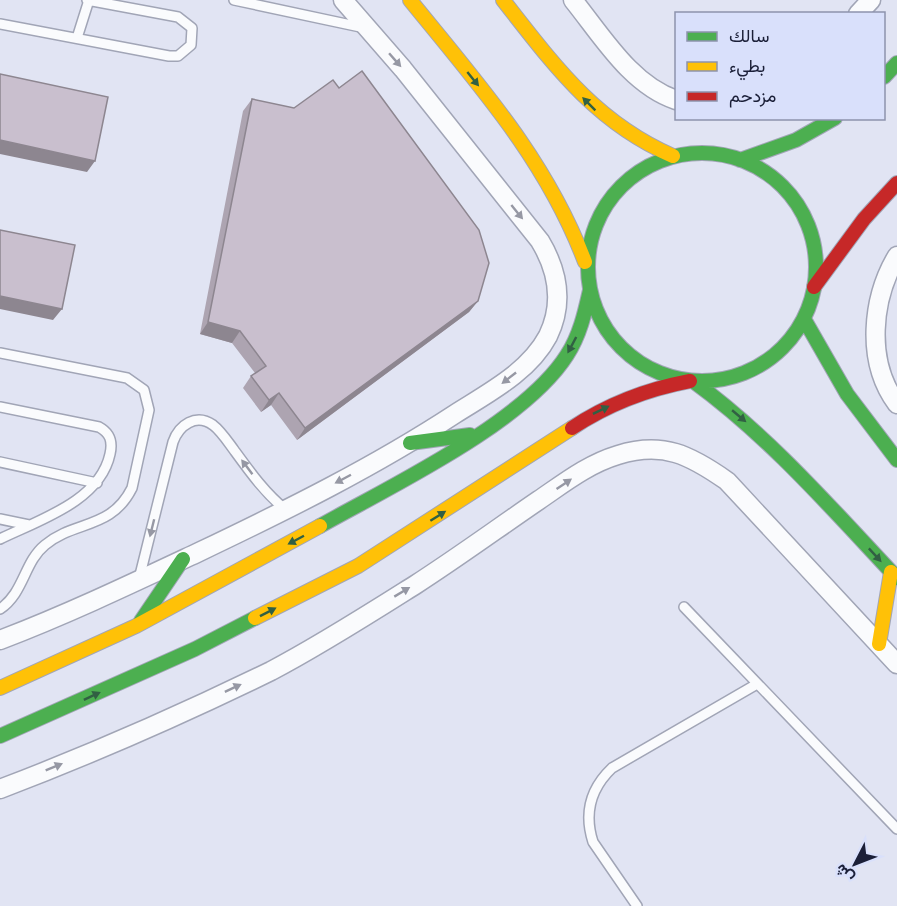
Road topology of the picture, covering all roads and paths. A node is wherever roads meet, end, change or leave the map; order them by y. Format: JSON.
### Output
{"nodes":[{"id":1,"x":88,"y":0,"type":"edge"},
{"id":2,"x":234,"y":0,"type":"edge"},
{"id":3,"x":343,"y":0,"type":"edge"},
{"id":4,"x":410,"y":0,"type":"edge"},
{"id":5,"x":503,"y":0,"type":"edge"},
{"id":6,"x":573,"y":0,"type":"edge"},
{"id":7,"x":871,"y":0,"type":"edge"},
{"id":8,"x":860,"y":12,"type":"edge"},
{"id":9,"x":0,"y":24,"type":"edge"},
{"id":10,"x":368,"y":29,"type":"junction"},
{"id":11,"x":77,"y":38,"type":"junction"},
{"id":12,"x":897,"y":63,"type":"edge"},
{"id":13,"x":885,"y":76,"type":"edge"},
{"id":14,"x":675,"y":99,"type":"edge"},
{"id":15,"x":831,"y":120,"type":"edge"},
{"id":16,"x":673,"y":156,"type":"junction"},
{"id":17,"x":740,"y":160,"type":"junction"},
{"id":18,"x":897,"y":183,"type":"edge"},
{"id":19,"x":897,"y":256,"type":"edge"},
{"id":20,"x":587,"y":269,"type":"junction"},
{"id":21,"x":814,"y":287,"type":"junction"},
{"id":22,"x":590,"y":290,"type":"junction"},
{"id":23,"x":804,"y":319,"type":"junction"},
{"id":24,"x":0,"y":353,"type":"edge"},
{"id":25,"x":691,"y":381,"type":"junction"},
{"id":26,"x":897,"y":404,"type":"edge"},
{"id":27,"x":0,"y":407,"type":"edge"},
{"id":28,"x":482,"y":434,"type":"junction"},
{"id":29,"x":410,"y":444,"type":"junction"},
{"id":30,"x":897,"y":459,"type":"edge"},
{"id":31,"x":0,"y":462,"type":"edge"},
{"id":32,"x":97,"y":483,"type":"junction"},
{"id":33,"x":286,"y":510,"type":"junction"},
{"id":34,"x":0,"y":519,"type":"edge"},
{"id":35,"x":29,"y":525,"type":"junction"},
{"id":36,"x":0,"y":539,"type":"edge"},
{"id":37,"x":183,"y":559,"type":"junction"},
{"id":38,"x":894,"y":575,"type":"edge"},
{"id":39,"x":139,"y":579,"type":"junction"},
{"id":40,"x":684,"y":607,"type":"dead end"},
{"id":41,"x":0,"y":609,"type":"edge"},
{"id":42,"x":139,"y":624,"type":"junction"},
{"id":43,"x":0,"y":640,"type":"edge"},
{"id":44,"x":879,"y":644,"type":"junction"},
{"id":45,"x":897,"y":664,"type":"edge"},
{"id":46,"x":757,"y":684,"type":"junction"},
{"id":47,"x":0,"y":688,"type":"edge"},
{"id":48,"x":0,"y":736,"type":"edge"},
{"id":49,"x":0,"y":789,"type":"edge"},
{"id":50,"x":897,"y":829,"type":"edge"},
{"id":51,"x":637,"y":906,"type":"edge"}],
"edges":[{"from":1,"to":11,"type":"lane"},
{"from":1,"to":11,"type":"lane"},
{"from":2,"to":10,"type":"lane"},
{"from":3,"to":10,"type":"street"},
{"from":4,"to":20,"type":"street","one_way":true},
{"from":16,"to":5,"type":"street","one_way":true},
{"from":6,"to":14,"type":"street"},
{"from":7,"to":8,"type":"street"},
{"from":9,"to":11,"type":"lane"},
{"from":10,"to":29,"type":"street","one_way":true},
{"from":12,"to":13,"type":"street"},
{"from":15,"to":17,"type":"street"},
{"from":16,"to":17,"type":"street"},
{"from":16,"to":20,"type":"street"},
{"from":17,"to":21,"type":"street"},
{"from":18,"to":21,"type":"street"},
{"from":19,"to":26,"type":"street"},
{"from":20,"to":22,"type":"street"},
{"from":21,"to":23,"type":"street"},
{"from":22,"to":25,"type":"street"},
{"from":22,"to":28,"type":"street","one_way":true},
{"from":23,"to":25,"type":"street"},
{"from":23,"to":30,"type":"street"},
{"from":24,"to":41,"type":"lane"},
{"from":25,"to":38,"type":"street","one_way":true},
{"from":48,"to":25,"type":"street","one_way":true},
{"from":27,"to":32,"type":"lane"},
{"from":28,"to":29,"type":"street"},
{"from":28,"to":42,"type":"street","one_way":true},
{"from":29,"to":33,"type":"street","one_way":true},
{"from":31,"to":32,"type":"lane"},
{"from":32,"to":35,"type":"lane"},
{"from":33,"to":37,"type":"street"},
{"from":33,"to":39,"type":"lane","one_way":true},
{"from":34,"to":35,"type":"lane"},
{"from":35,"to":36,"type":"lane"},
{"from":37,"to":39,"type":"street"},
{"from":37,"to":42,"type":"street"},
{"from":38,"to":44,"type":"street"},
{"from":39,"to":43,"type":"street"},
{"from":40,"to":46,"type":"lane"},
{"from":42,"to":47,"type":"street"},
{"from":44,"to":45,"type":"street"},
{"from":49,"to":44,"type":"street","one_way":true},
{"from":46,"to":50,"type":"lane"},
{"from":46,"to":51,"type":"lane"}]}
